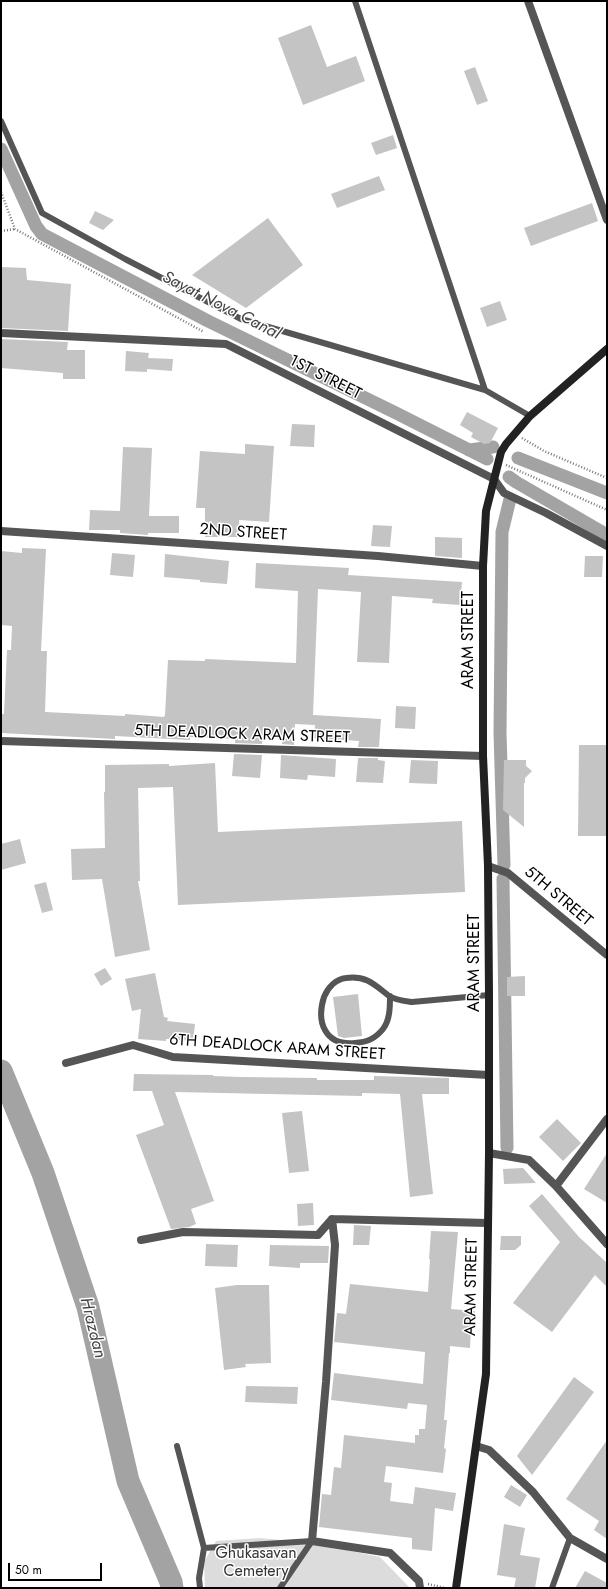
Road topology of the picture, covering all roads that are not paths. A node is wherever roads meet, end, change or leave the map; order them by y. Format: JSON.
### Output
{"nodes":[{"id":1,"x":356,"y":1,"type":"edge"},
{"id":2,"x":528,"y":1,"type":"edge"},
{"id":3,"x":1,"y":121,"type":"edge"},
{"id":4,"x":607,"y":220,"type":"edge"},
{"id":5,"x":1,"y":333,"type":"edge"},
{"id":6,"x":607,"y":349,"type":"edge"},
{"id":7,"x":485,"y":390,"type":"junction"},
{"id":8,"x":530,"y":416,"type":"junction"},
{"id":9,"x":494,"y":479,"type":"junction"},
{"id":10,"x":1,"y":531,"type":"edge"},
{"id":11,"x":607,"y":546,"type":"edge"},
{"id":12,"x":483,"y":566,"type":"junction"},
{"id":13,"x":1,"y":741,"type":"edge"},
{"id":14,"x":483,"y":756,"type":"junction"},
{"id":15,"x":488,"y":866,"type":"junction"},
{"id":16,"x":607,"y":955,"type":"edge"},
{"id":17,"x":489,"y":995,"type":"junction"},
{"id":18,"x":390,"y":996,"type":"junction"},
{"id":19,"x":66,"y":1063,"type":"dead end"},
{"id":20,"x":488,"y":1075,"type":"junction"},
{"id":21,"x":607,"y":1118,"type":"edge"},
{"id":22,"x":489,"y":1153,"type":"junction"},
{"id":23,"x":556,"y":1186,"type":"junction"},
{"id":24,"x":332,"y":1219,"type":"junction"},
{"id":25,"x":487,"y":1223,"type":"junction"},
{"id":26,"x":141,"y":1240,"type":"dead end"},
{"id":27,"x":607,"y":1244,"type":"edge"},
{"id":28,"x":177,"y":1446,"type":"dead end"},
{"id":29,"x":476,"y":1446,"type":"junction"},
{"id":30,"x":570,"y":1538,"type":"junction"},
{"id":31,"x":312,"y":1541,"type":"junction"},
{"id":32,"x":204,"y":1548,"type":"junction"},
{"id":33,"x":607,"y":1559,"type":"edge"},
{"id":34,"x":420,"y":1585,"type":"edge"},
{"id":35,"x":200,"y":1588,"type":"edge"},
{"id":36,"x":280,"y":1588,"type":"edge"},
{"id":37,"x":456,"y":1588,"type":"edge"},
{"id":38,"x":552,"y":1588,"type":"edge"}],
"edges":[{"from":1,"to":7,"type":"lane"},
{"from":2,"to":4,"type":"street"},
{"from":3,"to":7,"type":"lane"},
{"from":5,"to":9,"type":"street","name":"1ST STREET"},
{"from":6,"to":8,"type":"main road","name":"ARAM STREET"},
{"from":7,"to":8,"type":"lane"},
{"from":8,"to":9,"type":"main road","name":"ARAM STREET"},
{"from":9,"to":11,"type":"street","name":"1ST STREET"},
{"from":9,"to":12,"type":"main road","name":"ARAM STREET"},
{"from":10,"to":12,"type":"street","name":"2ND STREET"},
{"from":12,"to":14,"type":"main road","name":"ARAM STREET"},
{"from":13,"to":14,"type":"street","name":"5TH DEADLOCK ARAM STREET"},
{"from":14,"to":15,"type":"main road","name":"ARAM STREET"},
{"from":15,"to":16,"type":"street","name":"5TH STREET"},
{"from":15,"to":17,"type":"main road","name":"ARAM STREET"},
{"from":17,"to":18,"type":"lane"},
{"from":17,"to":20,"type":"main road","name":"ARAM STREET"},
{"from":18,"to":18,"type":"lane"},
{"from":19,"to":20,"type":"street","name":"6TH DEADLOCK ARAM STREET"},
{"from":20,"to":22,"type":"main road","name":"ARAM STREET"},
{"from":21,"to":23,"type":"street"},
{"from":22,"to":23,"type":"street"},
{"from":22,"to":25,"type":"main road","name":"ARAM STREET"},
{"from":23,"to":27,"type":"street"},
{"from":24,"to":25,"type":"street"},
{"from":24,"to":26,"type":"street"},
{"from":24,"to":31,"type":"street"},
{"from":25,"to":29,"type":"main road","name":"ARAM STREET"},
{"from":28,"to":32,"type":"lane"},
{"from":29,"to":30,"type":"street"},
{"from":29,"to":37,"type":"main road","name":"ARAM STREET"},
{"from":30,"to":33,"type":"street"},
{"from":30,"to":38,"type":"lane"},
{"from":31,"to":32,"type":"lane"},
{"from":31,"to":34,"type":"street"},
{"from":31,"to":36,"type":"lane"},
{"from":32,"to":35,"type":"lane"}]}
